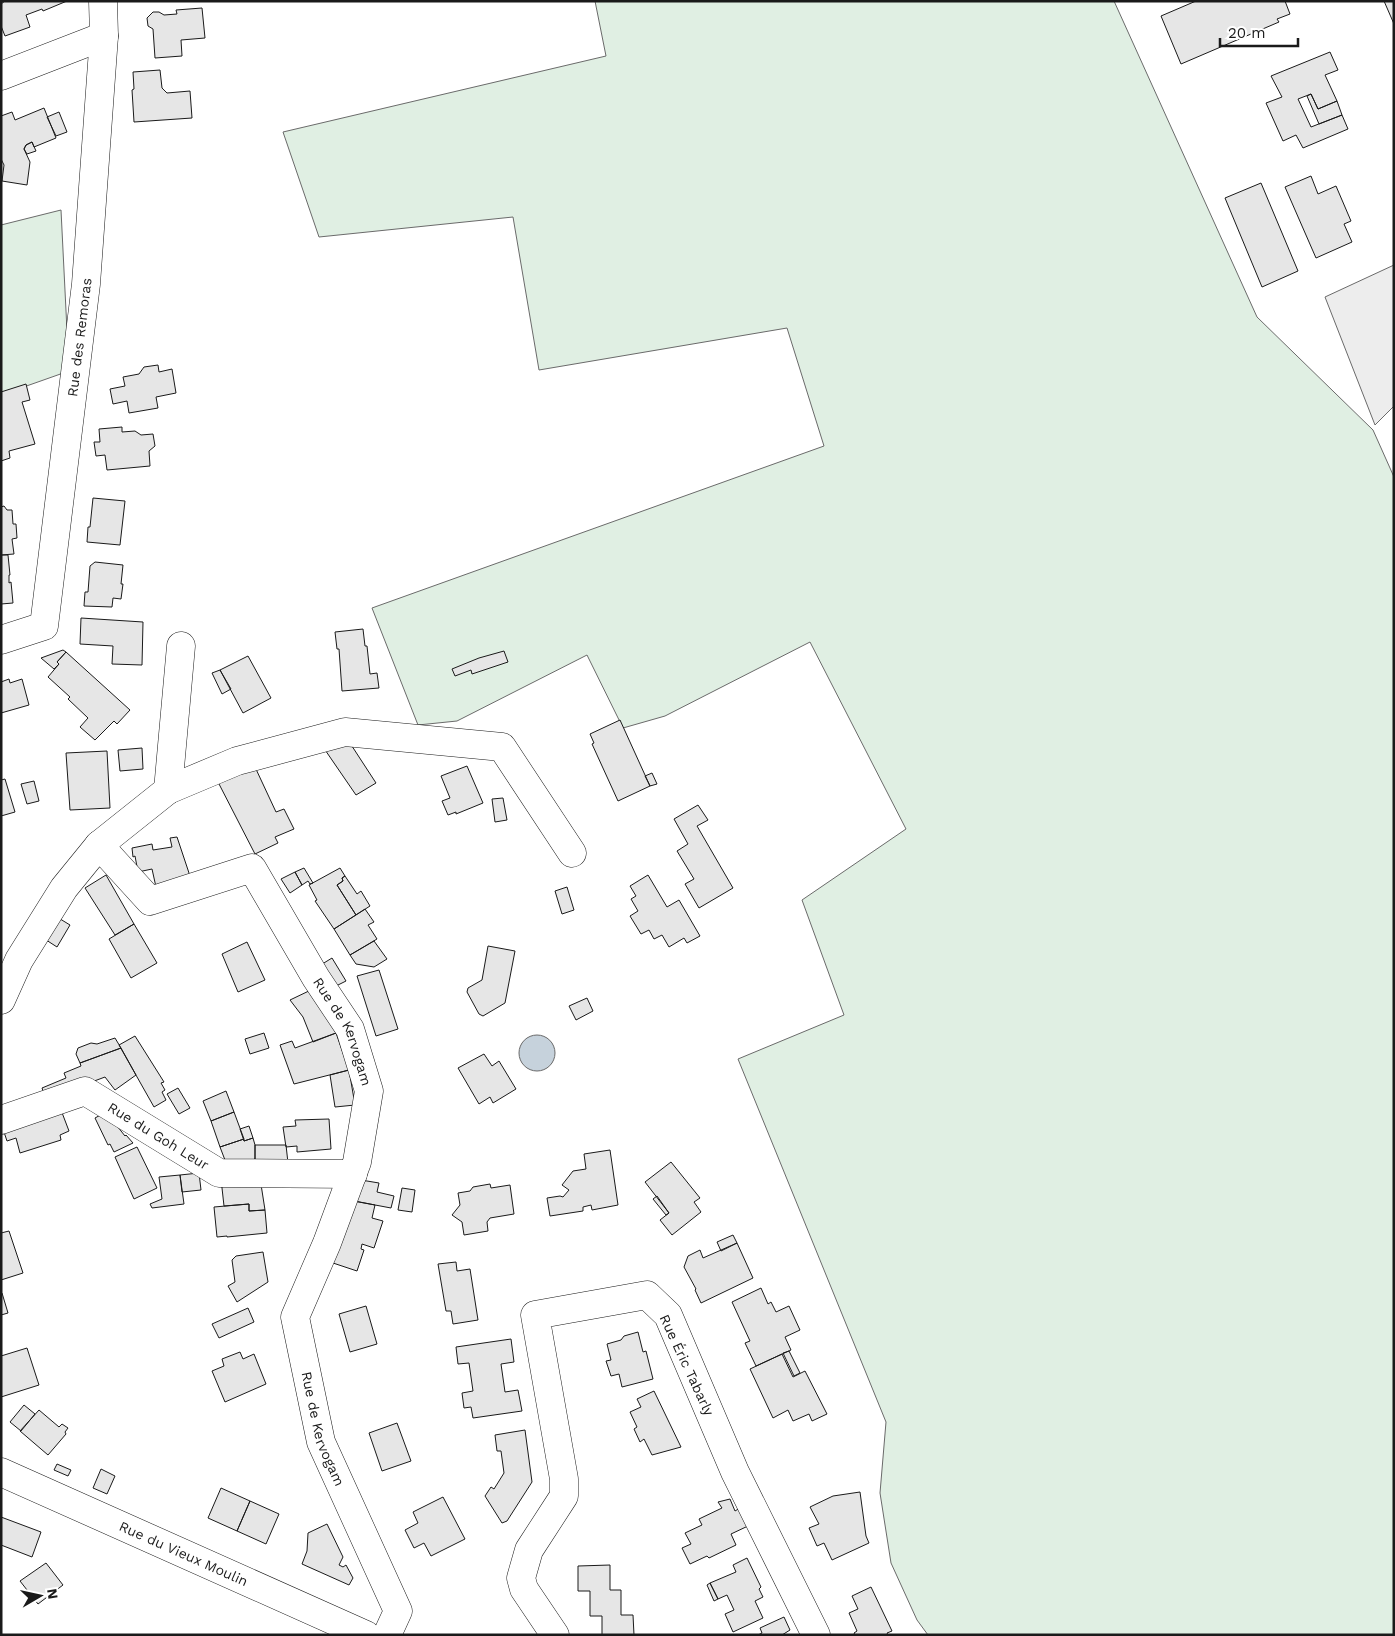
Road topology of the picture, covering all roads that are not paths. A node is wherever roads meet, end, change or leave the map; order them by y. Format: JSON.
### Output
{"nodes":[{"id":1,"x":103,"y":1,"type":"edge"},
{"id":2,"x":104,"y":36,"type":"junction"},
{"id":3,"x":1,"y":76,"type":"edge"},
{"id":4,"x":1,"y":640,"type":"edge"},
{"id":5,"x":181,"y":646,"type":"dead end"},
{"id":6,"x":168,"y":790,"type":"junction"},
{"id":7,"x":99,"y":845,"type":"junction"},
{"id":8,"x":572,"y":852,"type":"dead end"},
{"id":9,"x":1,"y":1000,"type":"edge"},
{"id":10,"x":1,"y":1120,"type":"edge"},
{"id":11,"x":353,"y":1174,"type":"junction"},
{"id":12,"x":1,"y":1472,"type":"edge"},
{"id":13,"x":366,"y":1635,"type":"edge"},
{"id":14,"x":387,"y":1635,"type":"edge"},
{"id":15,"x":555,"y":1635,"type":"edge"},
{"id":16,"x":816,"y":1635,"type":"edge"}],
"edges":[{"from":1,"to":2,"type":"street","name":"Rue des Remoras"},
{"from":2,"to":3,"type":"street"},
{"from":2,"to":4,"type":"street","name":"Rue des Remoras"},
{"from":5,"to":6,"type":"street"},
{"from":6,"to":7,"type":"street"},
{"from":6,"to":8,"type":"street"},
{"from":7,"to":9,"type":"street"},
{"from":7,"to":11,"type":"street","name":"Rue de Kervogam"},
{"from":10,"to":11,"type":"street","name":"Rue du Goh Leur"},
{"from":11,"to":14,"type":"street","name":"Rue de Kervogam"},
{"from":12,"to":13,"type":"street","name":"Rue du Vieux Moulin"},
{"from":15,"to":16,"type":"street","name":"Rue Éric Tabarly"}]}
